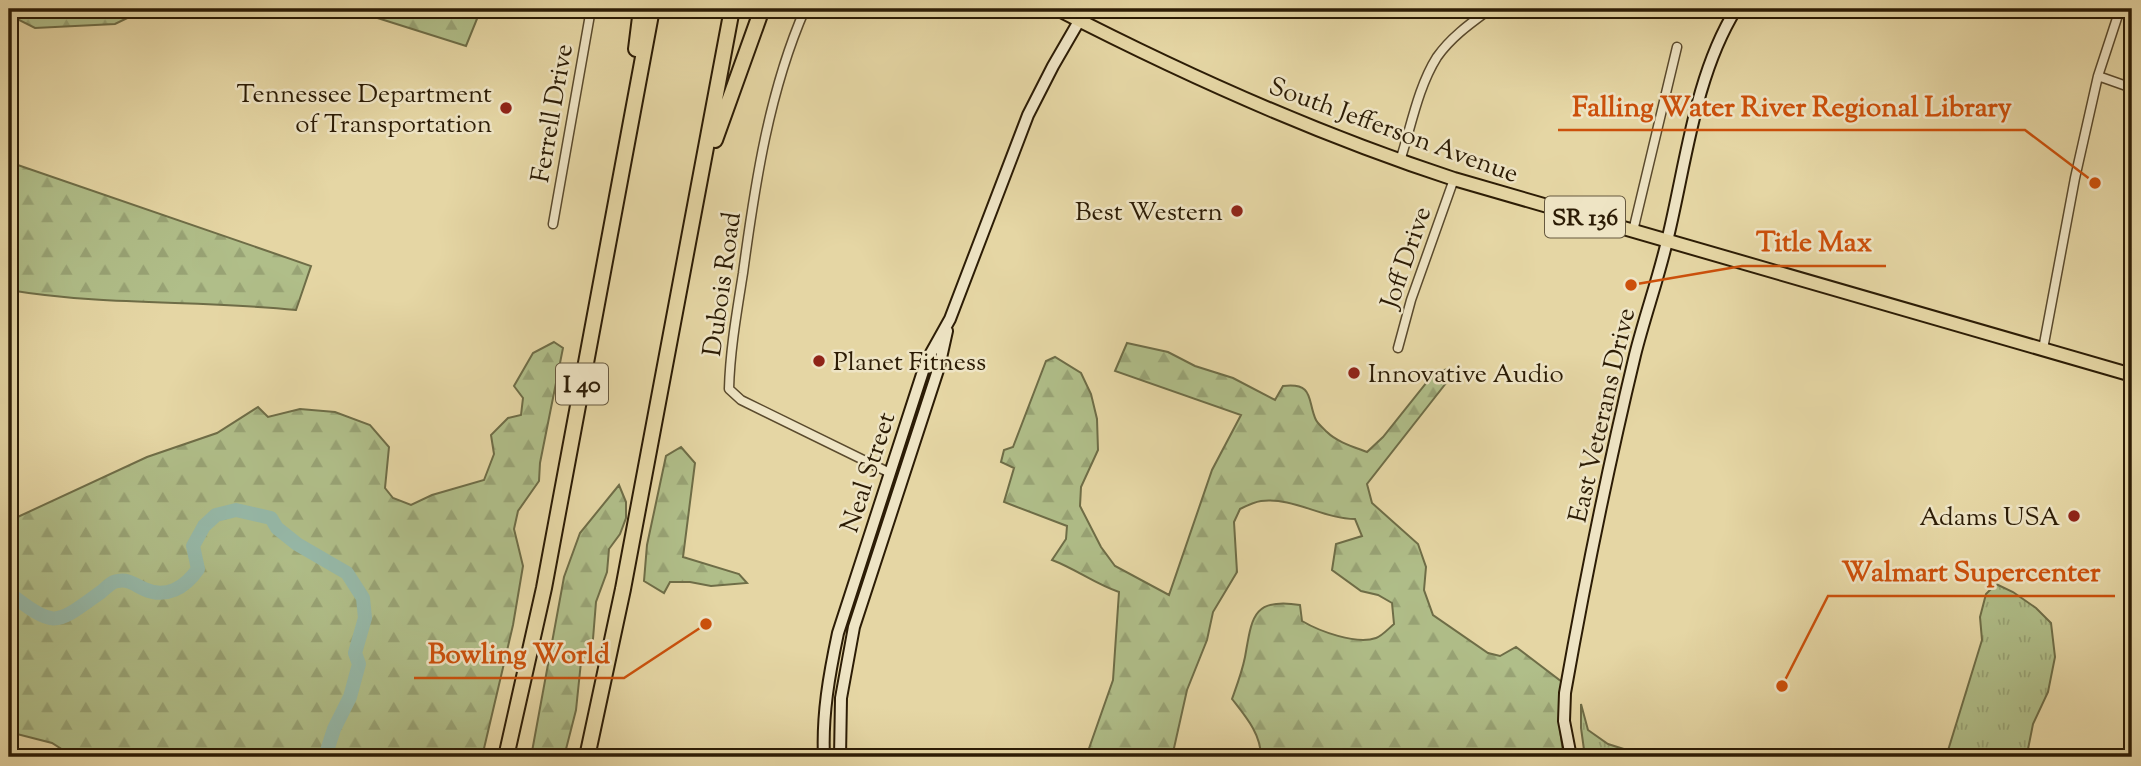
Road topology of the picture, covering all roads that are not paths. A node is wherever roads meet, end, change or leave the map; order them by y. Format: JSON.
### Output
{"nodes":[{"id":1,"x":591,"y":9,"type":"edge"},
{"id":2,"x":641,"y":9,"type":"edge"},
{"id":3,"x":653,"y":9,"type":"edge"},
{"id":4,"x":732,"y":9,"type":"edge"},
{"id":5,"x":762,"y":9,"type":"edge"},
{"id":6,"x":805,"y":9,"type":"edge"},
{"id":7,"x":1057,"y":9,"type":"edge"},
{"id":8,"x":1086,"y":9,"type":"edge"},
{"id":9,"x":1490,"y":9,"type":"edge"},
{"id":10,"x":1736,"y":9,"type":"edge"},
{"id":11,"x":2120,"y":9,"type":"edge"},
{"id":12,"x":1079,"y":21,"type":"junction"},
{"id":13,"x":1677,"y":47,"type":"dead end"},
{"id":14,"x":2098,"y":76,"type":"junction"},
{"id":15,"x":2132,"y":88,"type":"edge"},
{"id":16,"x":624,"y":159,"type":"junction"},
{"id":17,"x":1400,"y":161,"type":"junction"},
{"id":18,"x":1454,"y":179,"type":"junction"},
{"id":19,"x":696,"y":202,"type":"junction"},
{"id":20,"x":554,"y":224,"type":"dead end"},
{"id":21,"x":1633,"y":231,"type":"junction"},
{"id":22,"x":1668,"y":240,"type":"junction"},
{"id":23,"x":950,"y":319,"type":"junction"},
{"id":24,"x":1398,"y":348,"type":"dead end"},
{"id":25,"x":2043,"y":349,"type":"junction"},
{"id":26,"x":2132,"y":375,"type":"edge"},
{"id":27,"x":890,"y":473,"type":"junction"},
{"id":28,"x":506,"y":757,"type":"edge"},
{"id":29,"x":587,"y":757,"type":"edge"},
{"id":30,"x":824,"y":757,"type":"edge"},
{"id":31,"x":840,"y":757,"type":"edge"},
{"id":32,"x":1571,"y":757,"type":"edge"}],
"edges":[{"from":1,"to":20,"type":"street","name":"Ferrell Drive"},
{"from":2,"to":16,"type":"highway"},
{"from":3,"to":16,"type":"highway","number":"I 40"},
{"from":4,"to":19,"type":"highway"},
{"from":5,"to":19,"type":"highway"},
{"from":6,"to":27,"type":"street","name":"Dubois Road"},
{"from":7,"to":12,"type":"main road","name":"South Jefferson Avenue","number":"SR 136"},
{"from":8,"to":12,"type":"main road","name":"Neal Street"},
{"from":9,"to":17,"type":"street"},
{"from":10,"to":22,"type":"main road","name":"East Veterans Drive"},
{"from":11,"to":14,"type":"street"},
{"from":12,"to":17,"type":"main road","name":"South Jefferson Avenue","number":"SR 136"},
{"from":12,"to":23,"type":"main road","name":"Neal Street"},
{"from":13,"to":21,"type":"street"},
{"from":14,"to":15,"type":"street"},
{"from":14,"to":25,"type":"street"},
{"from":16,"to":28,"type":"highway","number":"I 40"},
{"from":17,"to":18,"type":"main road","name":"South Jefferson Avenue","number":"SR 136"},
{"from":18,"to":21,"type":"main road","name":"South Jefferson Avenue","number":"SR 136"},
{"from":18,"to":24,"type":"street","name":"Joff Drive"},
{"from":19,"to":29,"type":"highway"},
{"from":21,"to":22,"type":"main road","name":"South Jefferson Avenue","number":"SR 136"},
{"from":22,"to":25,"type":"main road","name":"South Jefferson Avenue","number":"SR 136"},
{"from":22,"to":32,"type":"main road","name":"East Veterans Drive"},
{"from":23,"to":27,"type":"main road","name":"Neal Street"},
{"from":23,"to":31,"type":"main road"},
{"from":25,"to":26,"type":"main road","name":"South Jefferson Avenue","number":"SR 136"},
{"from":27,"to":30,"type":"main road","name":"Neal Street"}]}
